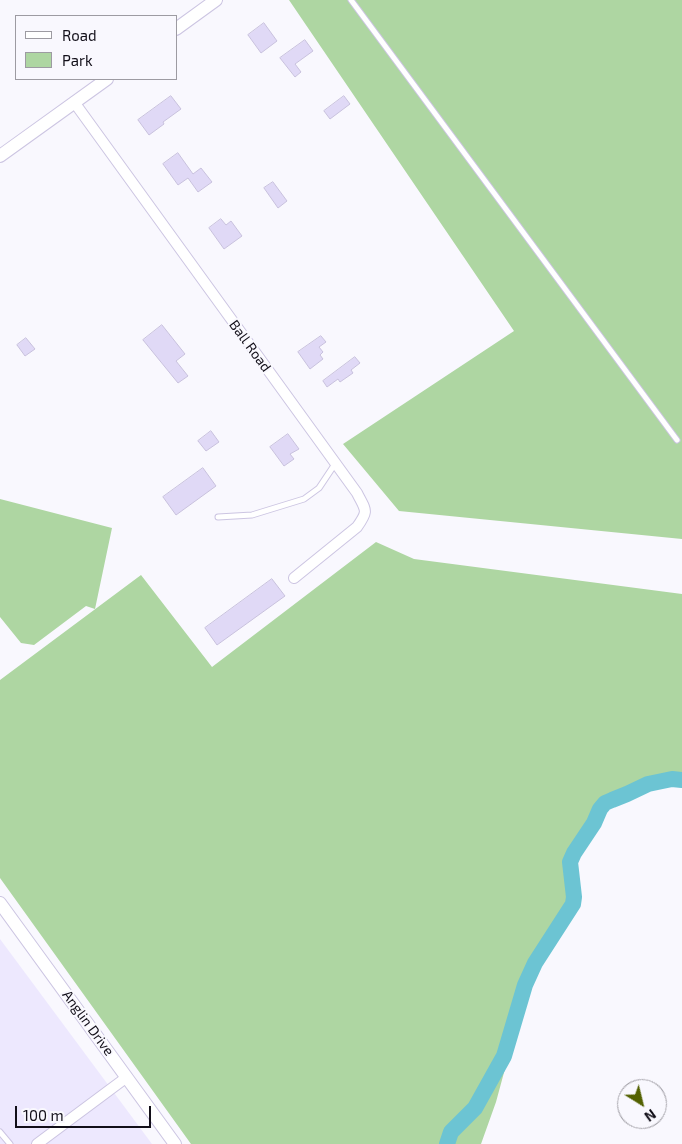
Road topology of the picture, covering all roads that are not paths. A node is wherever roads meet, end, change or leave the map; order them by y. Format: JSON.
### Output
{"nodes":[{"id":1,"x":216,"y":0,"type":"edge"},
{"id":2,"x":351,"y":0,"type":"edge"},
{"id":3,"x":178,"y":28,"type":"edge"},
{"id":4,"x":106,"y":80,"type":"edge"},
{"id":5,"x":74,"y":102,"type":"junction"},
{"id":6,"x":0,"y":156,"type":"edge"},
{"id":7,"x":677,"y":440,"type":"dead end"},
{"id":8,"x":335,"y":464,"type":"junction"},
{"id":9,"x":218,"y":517,"type":"dead end"},
{"id":10,"x":294,"y":578,"type":"dead end"},
{"id":11,"x":0,"y":903,"type":"edge"},
{"id":12,"x":127,"y":1077,"type":"junction"},
{"id":13,"x":0,"y":1132,"type":"edge"},
{"id":14,"x":10,"y":1144,"type":"edge"},
{"id":15,"x":37,"y":1144,"type":"edge"},
{"id":16,"x":175,"y":1144,"type":"edge"}],
"edges":[{"from":1,"to":3,"type":"street"},
{"from":2,"to":7,"type":"lane"},
{"from":4,"to":5,"type":"street"},
{"from":5,"to":6,"type":"street"},
{"from":5,"to":8,"type":"street","name":"Ball Road"},
{"from":8,"to":9,"type":"lane"},
{"from":8,"to":10,"type":"street","name":"Ball Road"},
{"from":11,"to":12,"type":"street","name":"Anglin Drive"},
{"from":12,"to":15,"type":"street"},
{"from":12,"to":16,"type":"street","name":"Anglin Drive"},
{"from":13,"to":14,"type":"lane"}]}
